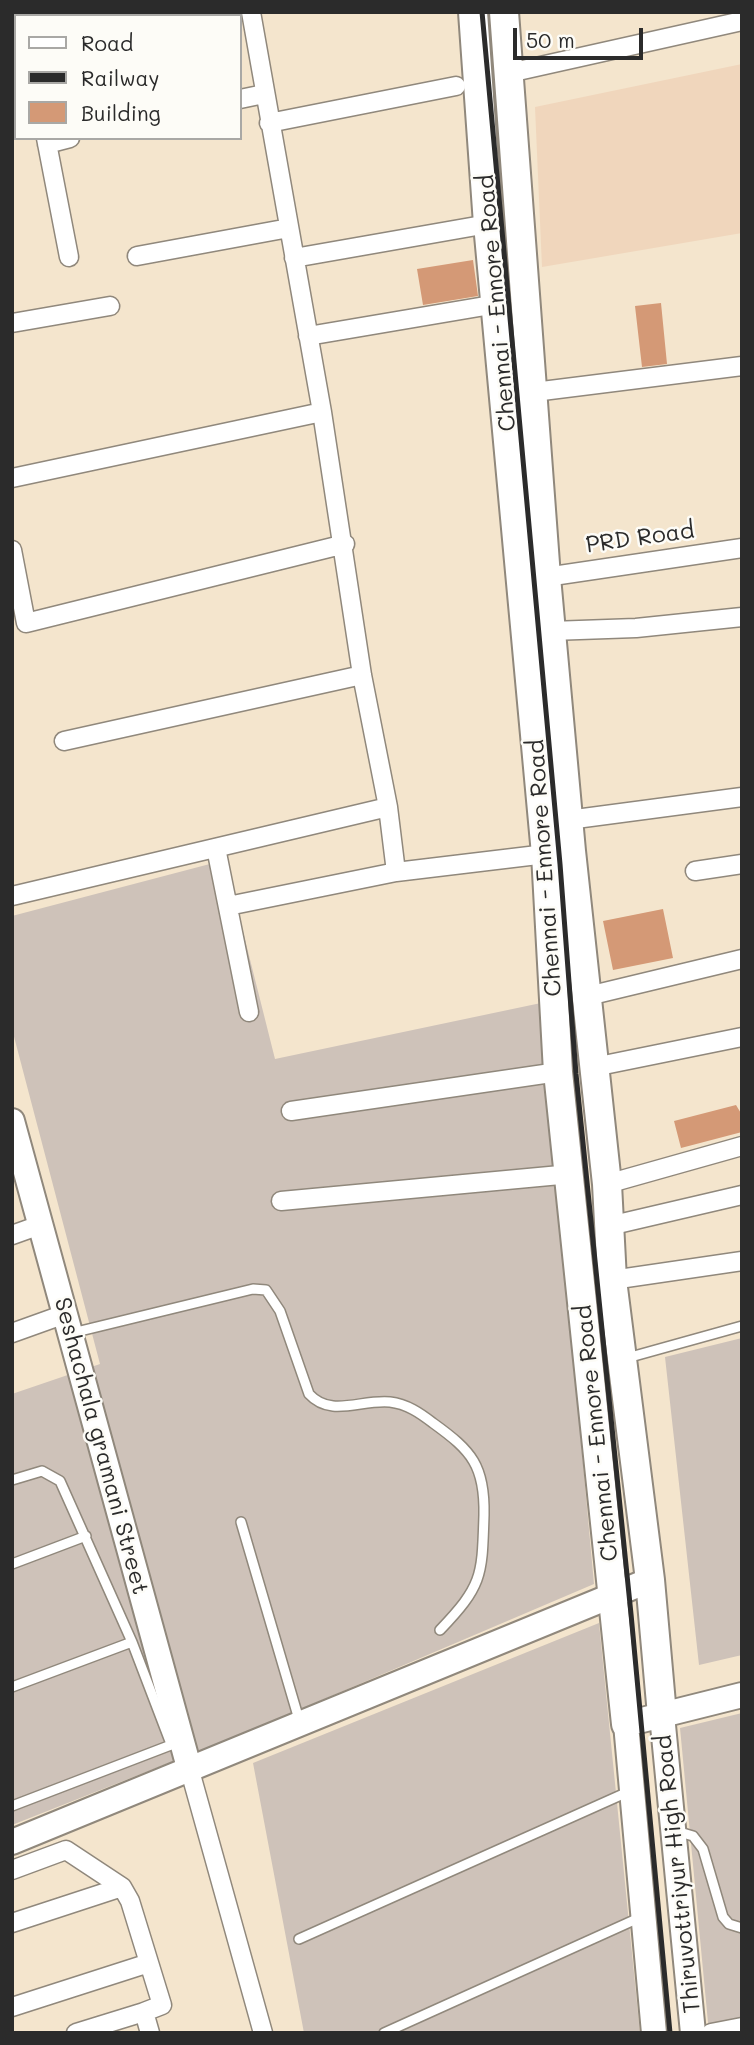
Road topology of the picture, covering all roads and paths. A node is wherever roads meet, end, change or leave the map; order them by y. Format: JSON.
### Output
{"nodes":[{"id":1,"x":251,"y":12,"type":"edge"},
{"id":2,"x":473,"y":12,"type":"edge"},
{"id":3,"x":504,"y":12,"type":"edge"},
{"id":4,"x":742,"y":20,"type":"edge"},
{"id":5,"x":509,"y":73,"type":"junction"},
{"id":6,"x":456,"y":86,"type":"dead end"},
{"id":7,"x":264,"y":94,"type":"junction"},
{"id":8,"x":242,"y":99,"type":"edge"},
{"id":9,"x":269,"y":123,"type":"junction"},
{"id":10,"x":46,"y":141,"type":"edge"},
{"id":11,"x":488,"y":224,"type":"junction"},
{"id":12,"x":289,"y":228,"type":"junction"},
{"id":13,"x":137,"y":256,"type":"dead end"},
{"id":14,"x":69,"y":257,"type":"dead end"},
{"id":15,"x":294,"y":258,"type":"junction"},
{"id":16,"x":497,"y":304,"type":"junction"},
{"id":17,"x":110,"y":306,"type":"dead end"},
{"id":18,"x":12,"y":323,"type":"edge"},
{"id":19,"x":308,"y":336,"type":"junction"},
{"id":20,"x":742,"y":366,"type":"edge"},
{"id":21,"x":534,"y":392,"type":"junction"},
{"id":22,"x":322,"y":412,"type":"junction"},
{"id":23,"x":12,"y":478,"type":"edge"},
{"id":24,"x":345,"y":544,"type":"junction"},
{"id":25,"x":742,"y":548,"type":"edge"},
{"id":26,"x":12,"y":550,"type":"edge"},
{"id":27,"x":546,"y":577,"type":"junction"},
{"id":28,"x":742,"y":617,"type":"edge"},
{"id":29,"x":551,"y":631,"type":"junction"},
{"id":30,"x":362,"y":675,"type":"junction"},
{"id":31,"x":64,"y":741,"type":"dead end"},
{"id":32,"x":742,"y":797,"type":"edge"},
{"id":33,"x":388,"y":807,"type":"junction"},
{"id":34,"x":568,"y":820,"type":"junction"},
{"id":35,"x":216,"y":848,"type":"junction"},
{"id":36,"x":546,"y":854,"type":"junction"},
{"id":37,"x":742,"y":864,"type":"edge"},
{"id":38,"x":695,"y":871,"type":"dead end"},
{"id":39,"x":397,"y":872,"type":"junction"},
{"id":40,"x":12,"y":896,"type":"edge"},
{"id":41,"x":228,"y":906,"type":"junction"},
{"id":42,"x":742,"y":959,"type":"edge"},
{"id":43,"x":589,"y":996,"type":"junction"},
{"id":44,"x":249,"y":1012,"type":"dead end"},
{"id":45,"x":742,"y":1037,"type":"edge"},
{"id":46,"x":594,"y":1067,"type":"junction"},
{"id":47,"x":558,"y":1072,"type":"junction"},
{"id":48,"x":291,"y":1111,"type":"dead end"},
{"id":49,"x":14,"y":1132,"type":"edge"},
{"id":50,"x":742,"y":1146,"type":"edge"},
{"id":51,"x":571,"y":1174,"type":"junction"},
{"id":52,"x":607,"y":1184,"type":"junction"},
{"id":53,"x":742,"y":1195,"type":"edge"},
{"id":54,"x":281,"y":1201,"type":"dead end"},
{"id":55,"x":40,"y":1226,"type":"junction"},
{"id":56,"x":609,"y":1226,"type":"junction"},
{"id":57,"x":12,"y":1235,"type":"edge"},
{"id":58,"x":742,"y":1261,"type":"edge"},
{"id":59,"x":612,"y":1280,"type":"junction"},
{"id":60,"x":68,"y":1324,"type":"junction"},
{"id":61,"x":742,"y":1326,"type":"edge"},
{"id":62,"x":12,"y":1333,"type":"edge"},
{"id":63,"x":622,"y":1360,"type":"junction"},
{"id":64,"x":12,"y":1480,"type":"edge"},
{"id":65,"x":241,"y":1522,"type":"dead end"},
{"id":66,"x":86,"y":1535,"type":"junction"},
{"id":67,"x":12,"y":1564,"type":"edge"},
{"id":68,"x":650,"y":1580,"type":"junction"},
{"id":69,"x":614,"y":1593,"type":"junction"},
{"id":70,"x":440,"y":1630,"type":"dead end"},
{"id":71,"x":132,"y":1642,"type":"junction"},
{"id":72,"x":12,"y":1687,"type":"edge"},
{"id":73,"x":742,"y":1695,"type":"edge"},
{"id":74,"x":662,"y":1715,"type":"junction"},
{"id":75,"x":626,"y":1724,"type":"junction"},
{"id":76,"x":301,"y":1725,"type":"junction"},
{"id":77,"x":171,"y":1745,"type":"junction"},
{"id":78,"x":186,"y":1772,"type":"junction"},
{"id":79,"x":632,"y":1790,"type":"junction"},
{"id":80,"x":12,"y":1807,"type":"edge"},
{"id":81,"x":674,"y":1830,"type":"junction"},
{"id":82,"x":12,"y":1842,"type":"edge"},
{"id":83,"x":12,"y":1870,"type":"edge"},
{"id":84,"x":122,"y":1887,"type":"junction"},
{"id":85,"x":643,"y":1916,"type":"junction"},
{"id":86,"x":12,"y":1923,"type":"edge"},
{"id":87,"x":742,"y":1928,"type":"edge"},
{"id":88,"x":299,"y":1939,"type":"dead end"},
{"id":89,"x":149,"y":1963,"type":"junction"},
{"id":90,"x":12,"y":2007,"type":"edge"},
{"id":91,"x":144,"y":2012,"type":"junction"},
{"id":92,"x":742,"y":2027,"type":"edge"},
{"id":93,"x":76,"y":2033,"type":"edge"},
{"id":94,"x":150,"y":2033,"type":"edge"},
{"id":95,"x":263,"y":2033,"type":"edge"},
{"id":96,"x":384,"y":2033,"type":"edge"},
{"id":97,"x":654,"y":2033,"type":"edge"},
{"id":98,"x":693,"y":2033,"type":"edge"},
{"id":99,"x":710,"y":2033,"type":"edge"}],
"edges":[{"from":1,"to":7,"type":"street"},
{"from":2,"to":11,"type":"main road","name":"Chennai - Ennore Road"},
{"from":3,"to":5,"type":"main road","name":"Chennai - Ennore Road"},
{"from":4,"to":5,"type":"street"},
{"from":5,"to":21,"type":"main road","name":"Chennai - Ennore Road"},
{"from":6,"to":9,"type":"street"},
{"from":7,"to":8,"type":"street"},
{"from":7,"to":9,"type":"street"},
{"from":9,"to":12,"type":"street"},
{"from":10,"to":14,"type":"street"},
{"from":11,"to":15,"type":"street"},
{"from":11,"to":16,"type":"main road","name":"Chennai - Ennore Road"},
{"from":12,"to":13,"type":"street"},
{"from":12,"to":15,"type":"street"},
{"from":15,"to":19,"type":"street"},
{"from":16,"to":19,"type":"street"},
{"from":16,"to":36,"type":"main road","name":"Chennai - Ennore Road"},
{"from":17,"to":18,"type":"street"},
{"from":19,"to":22,"type":"street"},
{"from":20,"to":21,"type":"street"},
{"from":21,"to":27,"type":"main road","name":"Chennai - Ennore Road"},
{"from":22,"to":23,"type":"street"},
{"from":22,"to":24,"type":"street"},
{"from":24,"to":26,"type":"street"},
{"from":24,"to":30,"type":"street"},
{"from":25,"to":27,"type":"street","name":"PRD Road"},
{"from":27,"to":29,"type":"main road","name":"Chennai - Ennore Road"},
{"from":28,"to":29,"type":"street"},
{"from":29,"to":34,"type":"main road","name":"Chennai - Ennore Road"},
{"from":30,"to":31,"type":"street"},
{"from":30,"to":33,"type":"street"},
{"from":32,"to":34,"type":"street"},
{"from":33,"to":35,"type":"street"},
{"from":33,"to":39,"type":"street"},
{"from":34,"to":43,"type":"main road","name":"Chennai - Ennore Road"},
{"from":35,"to":40,"type":"street"},
{"from":35,"to":41,"type":"street"},
{"from":36,"to":39,"type":"street"},
{"from":36,"to":47,"type":"main road","name":"Chennai - Ennore Road"},
{"from":37,"to":38,"type":"street"},
{"from":39,"to":41,"type":"street"},
{"from":41,"to":44,"type":"street"},
{"from":42,"to":43,"type":"street"},
{"from":43,"to":46,"type":"main road","name":"Chennai - Ennore Road"},
{"from":45,"to":46,"type":"street"},
{"from":46,"to":52,"type":"main road","name":"Chennai - Ennore Road"},
{"from":47,"to":48,"type":"street"},
{"from":47,"to":51,"type":"main road","name":"Chennai - Ennore Road"},
{"from":49,"to":55,"type":"street","name":"Seshachala gramani Street"},
{"from":50,"to":52,"type":"street"},
{"from":51,"to":54,"type":"street"},
{"from":51,"to":69,"type":"main road","name":"Chennai - Ennore Road"},
{"from":52,"to":56,"type":"main road","name":"Chennai - Ennore Road"},
{"from":53,"to":56,"type":"street"},
{"from":55,"to":57,"type":"street"},
{"from":55,"to":60,"type":"street","name":"Seshachala gramani Street"},
{"from":56,"to":59,"type":"main road","name":"Chennai - Ennore Road"},
{"from":58,"to":59,"type":"street"},
{"from":59,"to":63,"type":"main road","name":"Chennai - Ennore Road"},
{"from":60,"to":62,"type":"street"},
{"from":60,"to":70,"type":"lane"},
{"from":60,"to":78,"type":"street","name":"Seshachala gramani Street"},
{"from":61,"to":63,"type":"lane"},
{"from":63,"to":68,"type":"main road","name":"Chennai - Ennore Road"},
{"from":64,"to":66,"type":"lane"},
{"from":65,"to":76,"type":"lane"},
{"from":66,"to":67,"type":"lane"},
{"from":66,"to":71,"type":"lane"},
{"from":68,"to":69,"type":"street"},
{"from":68,"to":74,"type":"main road","name":"Chennai - Ennore Road"},
{"from":69,"to":75,"type":"main road","name":"Chennai - Ennore Road"},
{"from":69,"to":76,"type":"street"},
{"from":71,"to":72,"type":"lane"},
{"from":71,"to":77,"type":"lane"},
{"from":73,"to":74,"type":"street"},
{"from":74,"to":75,"type":"street"},
{"from":74,"to":81,"type":"street","name":"Thiruvottriyur High Road"},
{"from":75,"to":79,"type":"street","name":"Thiruvottriyur High Road"},
{"from":76,"to":78,"type":"street"},
{"from":77,"to":78,"type":"lane"},
{"from":77,"to":80,"type":"lane"},
{"from":78,"to":82,"type":"street"},
{"from":78,"to":95,"type":"street"},
{"from":79,"to":85,"type":"street","name":"Thiruvottriyur High Road"},
{"from":79,"to":88,"type":"lane"},
{"from":81,"to":87,"type":"lane"},
{"from":81,"to":98,"type":"street","name":"Thiruvottriyur High Road"},
{"from":83,"to":84,"type":"street"},
{"from":84,"to":86,"type":"street"},
{"from":84,"to":89,"type":"street"},
{"from":85,"to":96,"type":"lane"},
{"from":85,"to":97,"type":"street","name":"Thiruvottriyur High Road"},
{"from":89,"to":90,"type":"street"},
{"from":89,"to":91,"type":"street"},
{"from":91,"to":93,"type":"street"},
{"from":91,"to":94,"type":"street"},
{"from":92,"to":99,"type":"street"}]}
